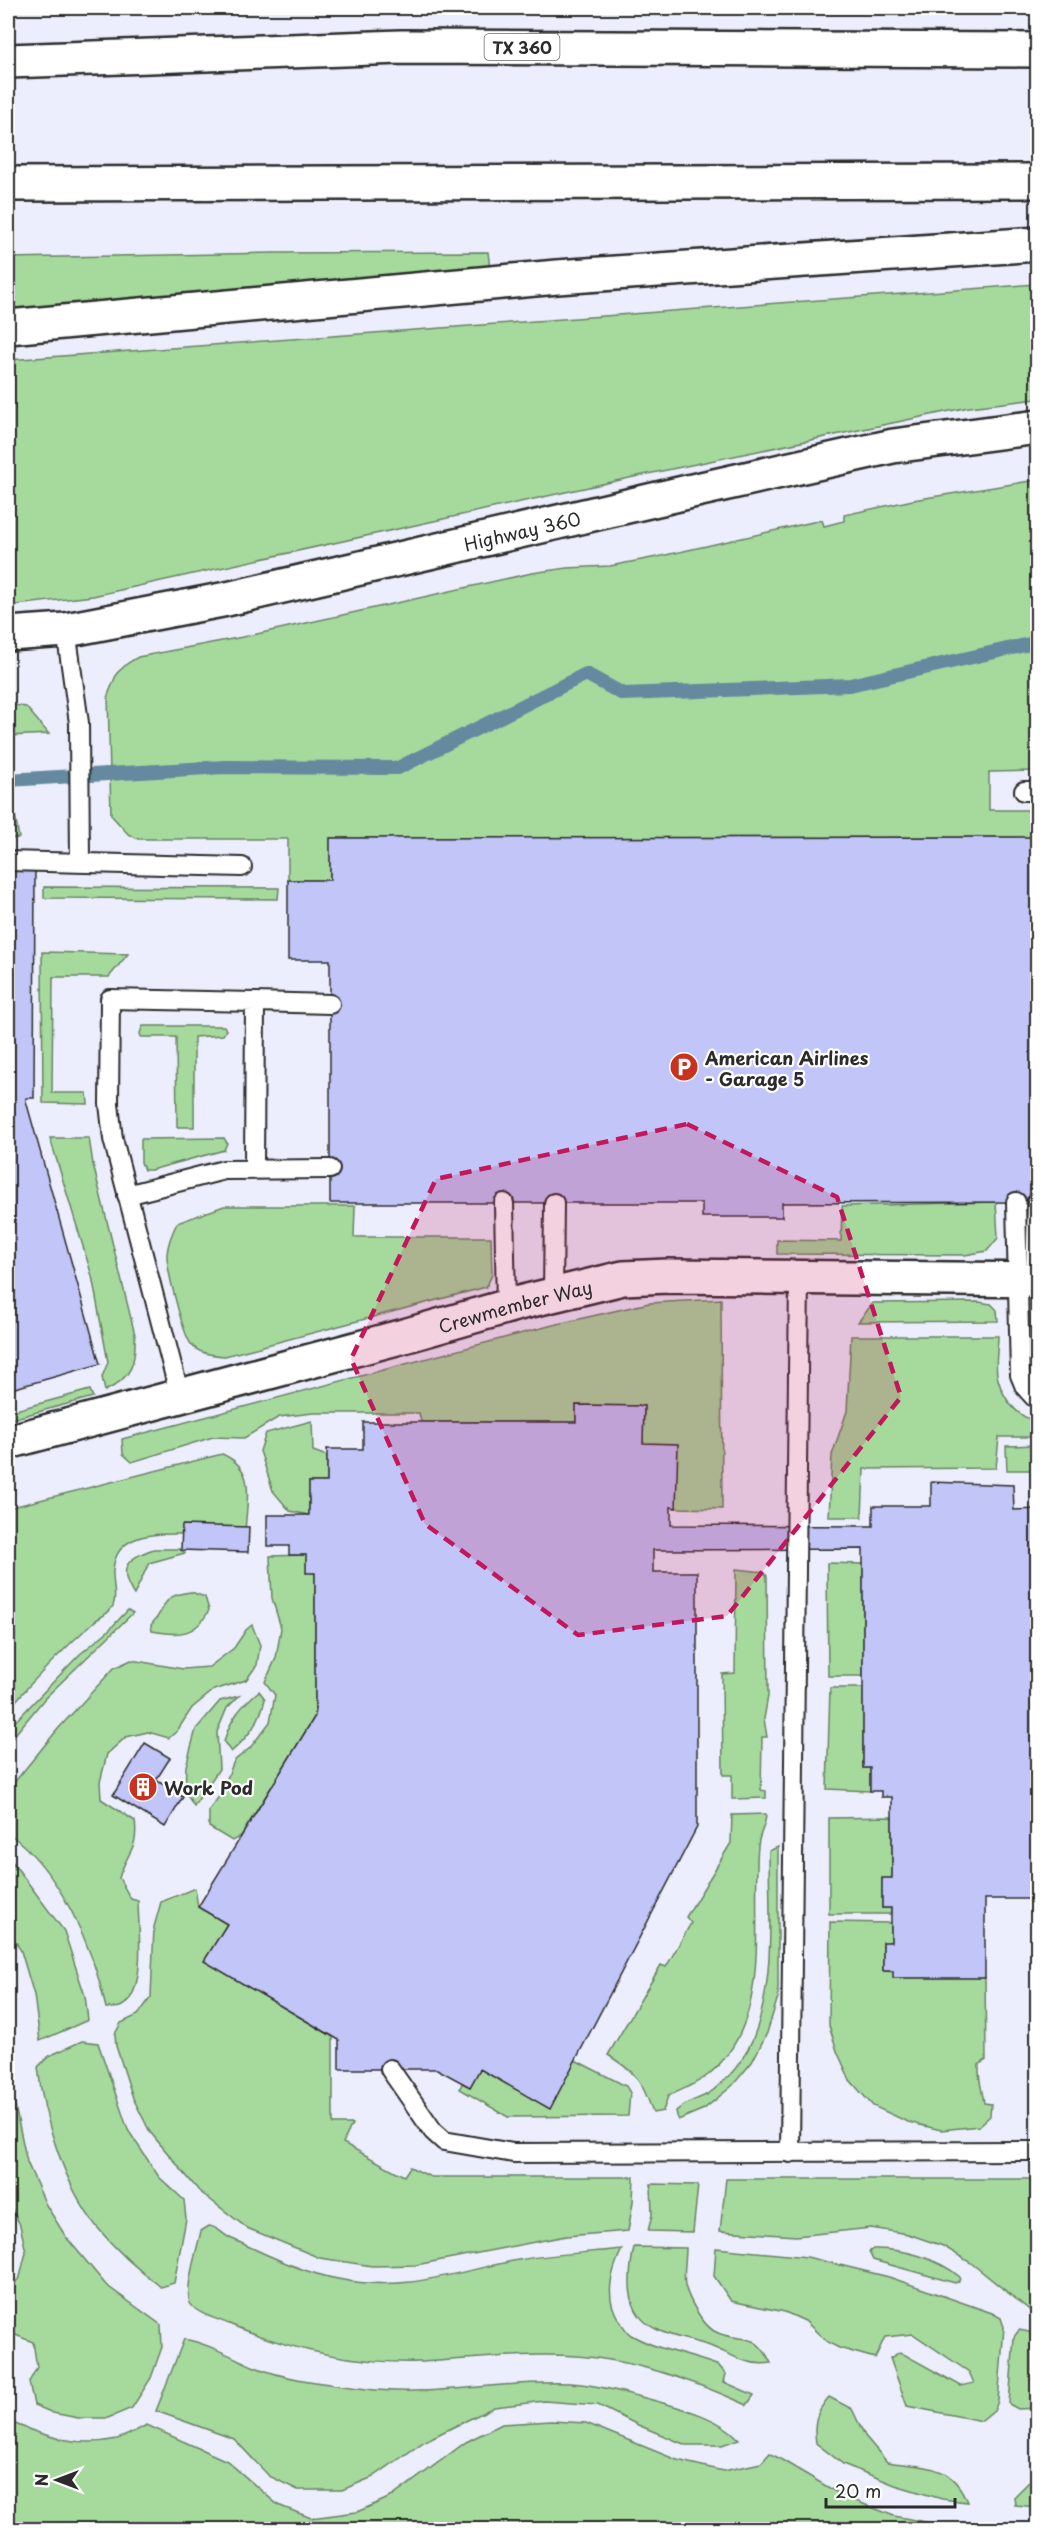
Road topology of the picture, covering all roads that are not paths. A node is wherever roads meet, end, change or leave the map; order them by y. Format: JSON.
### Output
{"nodes":[{"id":1,"x":1038,"y":50,"type":"edge"},
{"id":2,"x":8,"y":61,"type":"edge"},
{"id":3,"x":1038,"y":181,"type":"edge"},
{"id":4,"x":8,"y":184,"type":"edge"},
{"id":5,"x":1038,"y":244,"type":"edge"},
{"id":6,"x":8,"y":327,"type":"edge"},
{"id":7,"x":1038,"y":427,"type":"edge"},
{"id":8,"x":66,"y":630,"type":"junction"},
{"id":9,"x":8,"y":634,"type":"edge"},
{"id":10,"x":8,"y":861,"type":"edge"},
{"id":11,"x":80,"y":862,"type":"junction"},
{"id":12,"x":242,"y":867,"type":"dead end"},
{"id":13,"x":255,"y":1002,"type":"junction"},
{"id":14,"x":330,"y":1005,"type":"dead end"},
{"id":15,"x":255,"y":1168,"type":"junction"},
{"id":16,"x":330,"y":1169,"type":"dead end"},
{"id":17,"x":127,"y":1195,"type":"junction"},
{"id":18,"x":1017,"y":1202,"type":"dead end"},
{"id":19,"x":1037,"y":1202,"type":"edge"},
{"id":20,"x":504,"y":1203,"type":"dead end"},
{"id":21,"x":554,"y":1203,"type":"dead end"},
{"id":22,"x":799,"y":1277,"type":"junction"},
{"id":23,"x":1030,"y":1279,"type":"edge"},
{"id":24,"x":553,"y":1295,"type":"junction"},
{"id":25,"x":506,"y":1306,"type":"junction"},
{"id":26,"x":180,"y":1396,"type":"junction"},
{"id":27,"x":1038,"y":1397,"type":"edge"},
{"id":28,"x":8,"y":1443,"type":"edge"},
{"id":29,"x":390,"y":2069,"type":"dead end"},
{"id":30,"x":1038,"y":2151,"type":"edge"},
{"id":31,"x":790,"y":2153,"type":"junction"}],
"edges":[{"from":1,"to":2,"type":"main road","number":"TX 360"},
{"from":3,"to":4,"type":"main road"},
{"from":5,"to":6,"type":"main road"},
{"from":7,"to":8,"type":"main road","name":"Highway 360"},
{"from":8,"to":9,"type":"main road","name":"Highway 360"},
{"from":8,"to":11,"type":"lane"},
{"from":10,"to":11,"type":"lane"},
{"from":11,"to":12,"type":"lane"},
{"from":13,"to":14,"type":"lane"},
{"from":13,"to":15,"type":"lane"},
{"from":13,"to":17,"type":"lane"},
{"from":15,"to":16,"type":"lane"},
{"from":15,"to":17,"type":"lane"},
{"from":17,"to":26,"type":"lane"},
{"from":18,"to":23,"type":"lane"},
{"from":19,"to":23,"type":"lane"},
{"from":20,"to":25,"type":"lane"},
{"from":21,"to":24,"type":"lane"},
{"from":22,"to":23,"type":"main road","name":"Crewmember Way"},
{"from":22,"to":24,"type":"main road","name":"Crewmember Way"},
{"from":22,"to":31,"type":"lane"},
{"from":23,"to":27,"type":"lane"},
{"from":24,"to":25,"type":"main road","name":"Crewmember Way"},
{"from":25,"to":26,"type":"main road","name":"Crewmember Way"},
{"from":26,"to":28,"type":"main road","name":"Crewmember Way"},
{"from":29,"to":31,"type":"lane"},
{"from":30,"to":31,"type":"lane"}]}
